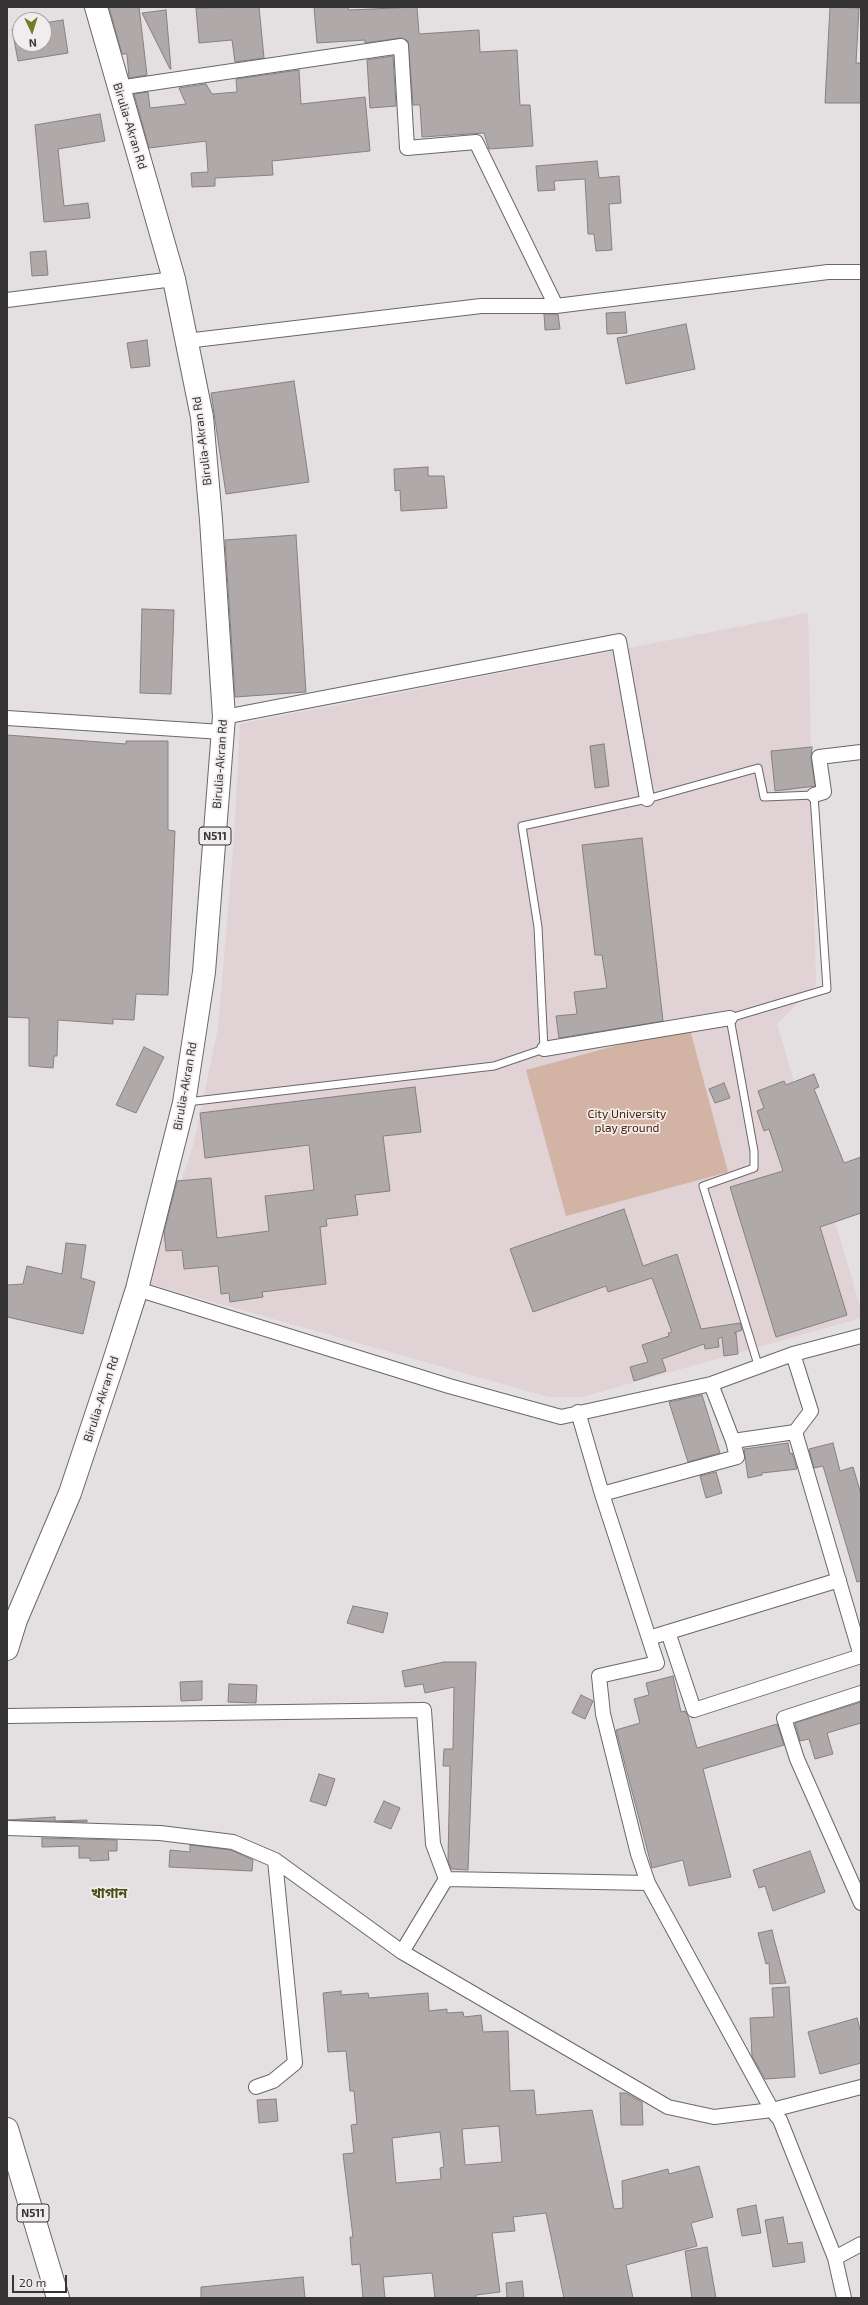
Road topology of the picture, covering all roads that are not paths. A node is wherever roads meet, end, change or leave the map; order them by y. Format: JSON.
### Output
{"nodes":[{"id":1,"x":96,"y":7,"type":"edge"},
{"id":2,"x":118,"y":88,"type":"junction"},
{"id":3,"x":861,"y":272,"type":"edge"},
{"id":4,"x":174,"y":279,"type":"junction"},
{"id":5,"x":7,"y":300,"type":"edge"},
{"id":6,"x":556,"y":306,"type":"junction"},
{"id":7,"x":186,"y":341,"type":"junction"},
{"id":8,"x":7,"y":718,"type":"edge"},
{"id":9,"x":222,"y":725,"type":"junction"},
{"id":10,"x":861,"y":752,"type":"edge"},
{"id":11,"x":814,"y":795,"type":"junction"},
{"id":12,"x":647,"y":799,"type":"junction"},
{"id":13,"x":730,"y":1018,"type":"junction"},
{"id":14,"x":544,"y":1049,"type":"junction"},
{"id":15,"x":184,"y":1102,"type":"junction"},
{"id":16,"x":137,"y":1289,"type":"junction"},
{"id":17,"x":861,"y":1336,"type":"edge"},
{"id":18,"x":793,"y":1354,"type":"junction"},
{"id":19,"x":759,"y":1368,"type":"junction"},
{"id":20,"x":711,"y":1384,"type":"junction"},
{"id":21,"x":578,"y":1412,"type":"junction"},
{"id":22,"x":795,"y":1432,"type":"junction"},
{"id":23,"x":733,"y":1441,"type":"junction"},
{"id":24,"x":602,"y":1494,"type":"junction"},
{"id":25,"x":839,"y":1580,"type":"junction"},
{"id":26,"x":668,"y":1632,"type":"junction"},
{"id":27,"x":648,"y":1638,"type":"junction"},
{"id":28,"x":7,"y":1649,"type":"edge"},
{"id":29,"x":861,"y":1656,"type":"edge"},
{"id":30,"x":861,"y":1693,"type":"edge"},
{"id":31,"x":7,"y":1716,"type":"edge"},
{"id":32,"x":7,"y":1828,"type":"edge"},
{"id":33,"x":275,"y":1860,"type":"junction"},
{"id":34,"x":446,"y":1880,"type":"junction"},
{"id":35,"x":648,"y":1883,"type":"junction"},
{"id":36,"x":861,"y":1903,"type":"edge"},
{"id":37,"x":402,"y":1952,"type":"junction"},
{"id":38,"x":256,"y":2087,"type":"dead end"},
{"id":39,"x":861,"y":2087,"type":"edge"},
{"id":40,"x":772,"y":2110,"type":"junction"},
{"id":41,"x":7,"y":2129,"type":"edge"},
{"id":42,"x":861,"y":2244,"type":"edge"},
{"id":43,"x":835,"y":2258,"type":"junction"},
{"id":44,"x":58,"y":2298,"type":"edge"},
{"id":45,"x":844,"y":2298,"type":"edge"}],
"edges":[{"from":1,"to":2,"type":"highway","name":"Birulia-Akran Rd","number":"N511"},
{"from":2,"to":4,"type":"highway","name":"Birulia-Akran Rd","number":"N511"},
{"from":2,"to":6,"type":"street"},
{"from":3,"to":6,"type":"street"},
{"from":4,"to":5,"type":"street"},
{"from":4,"to":7,"type":"highway","name":"Birulia-Akran Rd","number":"N511"},
{"from":6,"to":7,"type":"street"},
{"from":7,"to":9,"type":"highway","name":"Birulia-Akran Rd","number":"N511"},
{"from":8,"to":9,"type":"street"},
{"from":9,"to":12,"type":"street"},
{"from":9,"to":15,"type":"highway","name":"Birulia-Akran Rd","number":"N511"},
{"from":10,"to":11,"type":"street"},
{"from":11,"to":12,"type":"lane"},
{"from":11,"to":13,"type":"lane"},
{"from":12,"to":14,"type":"lane"},
{"from":13,"to":14,"type":"street"},
{"from":13,"to":19,"type":"lane"},
{"from":14,"to":15,"type":"lane"},
{"from":15,"to":16,"type":"highway","name":"Birulia-Akran Rd","number":"N511"},
{"from":16,"to":21,"type":"street"},
{"from":16,"to":28,"type":"highway","name":"Birulia-Akran Rd","number":"N511"},
{"from":17,"to":18,"type":"street"},
{"from":18,"to":19,"type":"street"},
{"from":18,"to":22,"type":"street"},
{"from":19,"to":20,"type":"street"},
{"from":20,"to":21,"type":"street"},
{"from":20,"to":23,"type":"street"},
{"from":21,"to":24,"type":"street"},
{"from":22,"to":23,"type":"street"},
{"from":22,"to":25,"type":"street"},
{"from":23,"to":24,"type":"street"},
{"from":24,"to":27,"type":"street"},
{"from":25,"to":26,"type":"street"},
{"from":25,"to":29,"type":"street"},
{"from":26,"to":27,"type":"street"},
{"from":26,"to":29,"type":"street"},
{"from":27,"to":35,"type":"street"},
{"from":30,"to":36,"type":"street"},
{"from":31,"to":34,"type":"street"},
{"from":32,"to":33,"type":"street"},
{"from":33,"to":37,"type":"street"},
{"from":33,"to":38,"type":"street"},
{"from":34,"to":35,"type":"street"},
{"from":34,"to":37,"type":"street"},
{"from":35,"to":40,"type":"street"},
{"from":37,"to":40,"type":"street"},
{"from":39,"to":40,"type":"street"},
{"from":40,"to":43,"type":"street"},
{"from":41,"to":44,"type":"highway","number":"N511"},
{"from":42,"to":43,"type":"street"},
{"from":43,"to":45,"type":"street"}]}
